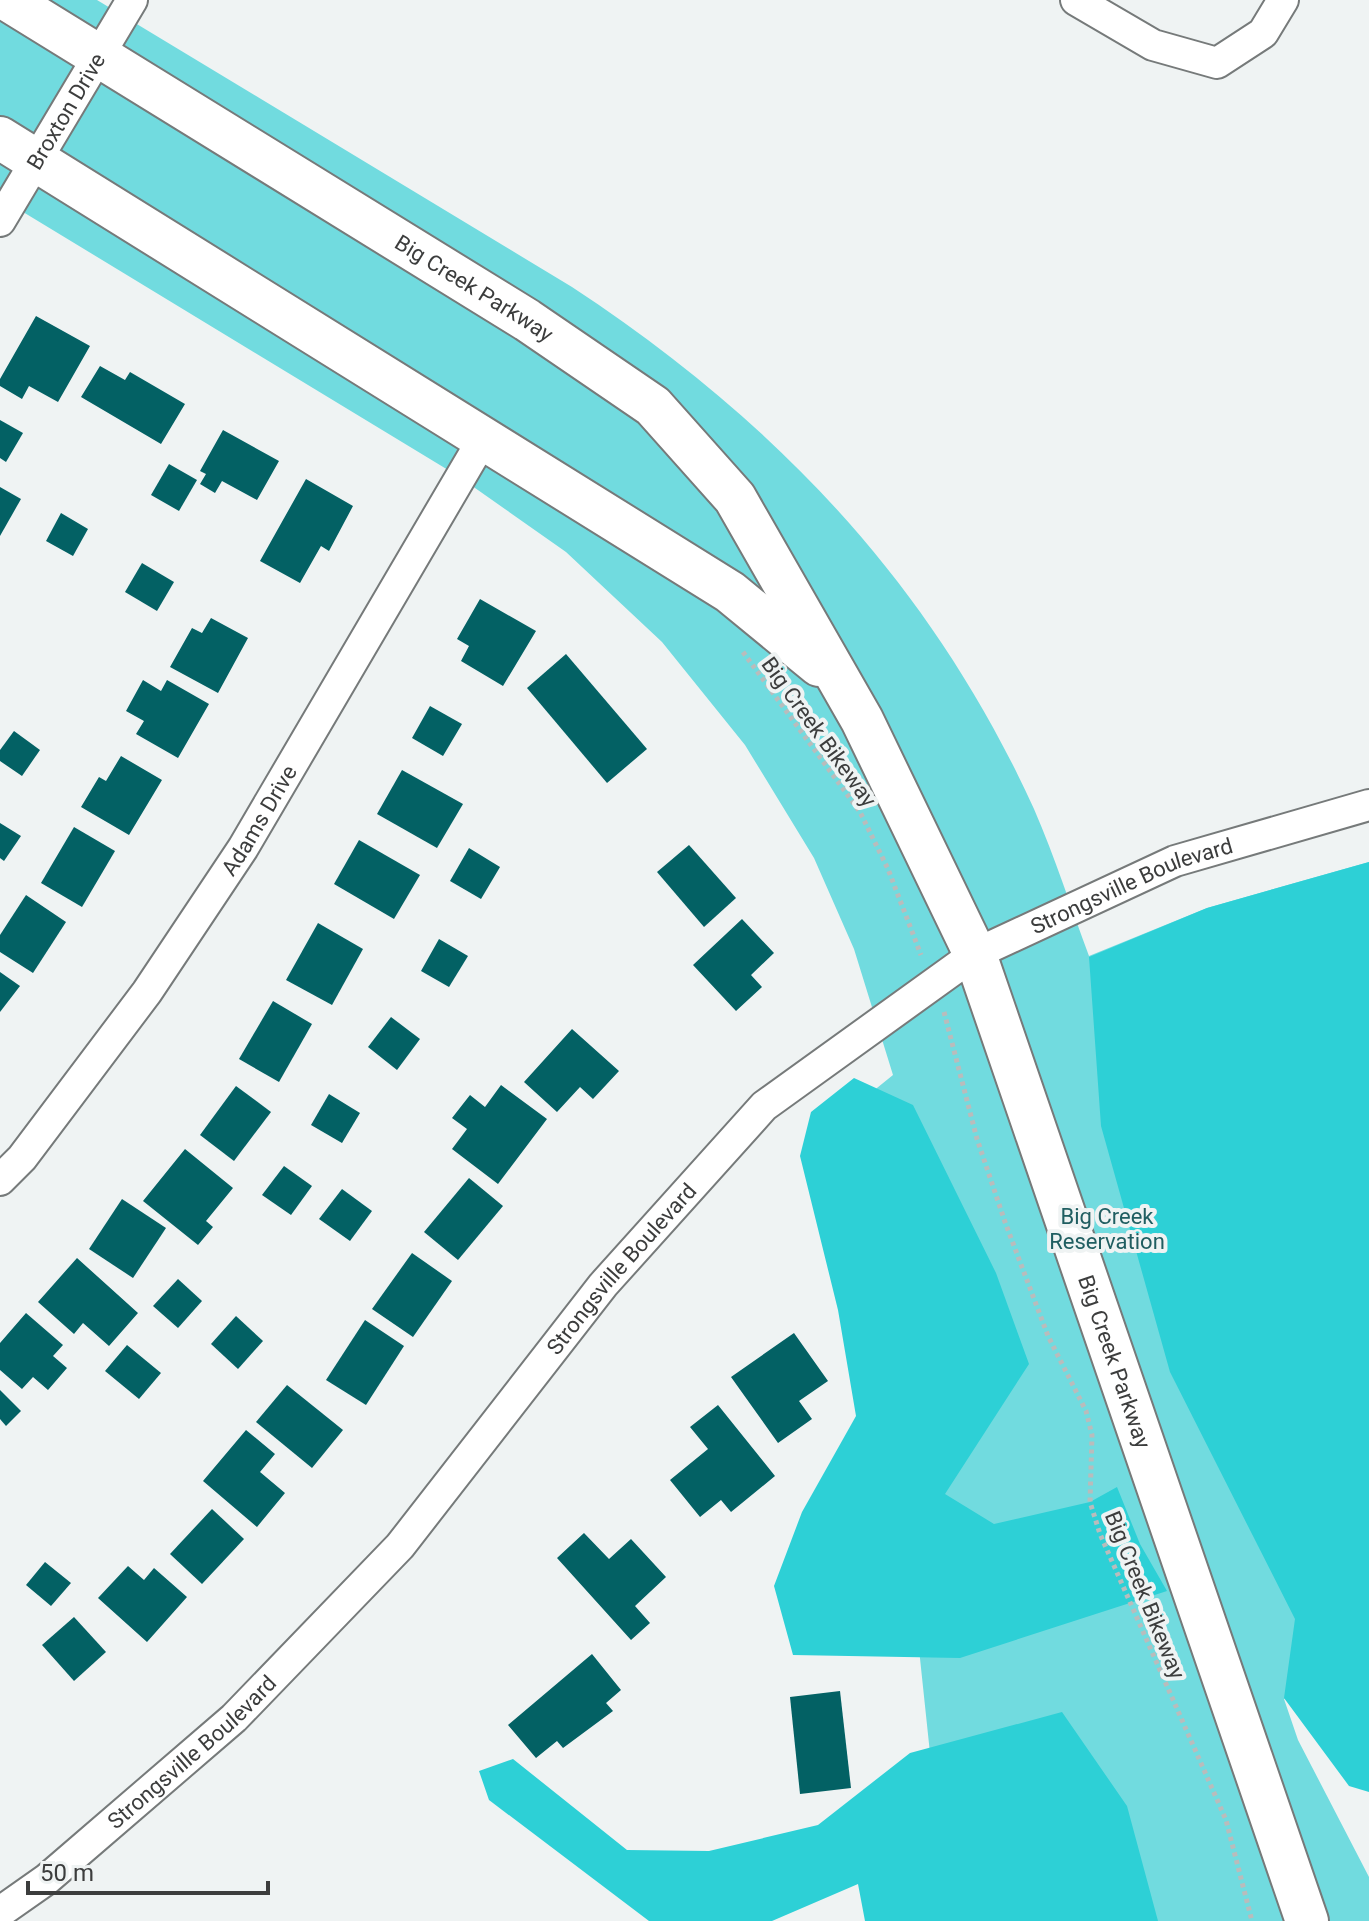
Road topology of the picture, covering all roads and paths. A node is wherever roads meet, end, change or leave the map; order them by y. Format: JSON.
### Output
{"nodes":[{"id":1,"x":8,"y":0,"type":"edge"},
{"id":2,"x":132,"y":0,"type":"edge"},
{"id":3,"x":1076,"y":0,"type":"edge"},
{"id":4,"x":1283,"y":0,"type":"edge"},
{"id":5,"x":100,"y":57,"type":"junction"},
{"id":6,"x":0,"y":138,"type":"edge"},
{"id":7,"x":38,"y":161,"type":"junction"},
{"id":8,"x":0,"y":221,"type":"edge"},
{"id":9,"x":483,"y":439,"type":"junction"},
{"id":10,"x":739,"y":644,"type":"dead end"},
{"id":11,"x":839,"y":681,"type":"junction"},
{"id":12,"x":1369,"y":805,"type":"edge"},
{"id":13,"x":975,"y":954,"type":"junction"},
{"id":14,"x":926,"y":961,"type":"dead end"},
{"id":15,"x":942,"y":1005,"type":"dead end"},
{"id":16,"x":0,"y":1180,"type":"edge"},
{"id":17,"x":0,"y":1912,"type":"edge"},
{"id":18,"x":1252,"y":1921,"type":"edge"},
{"id":19,"x":1307,"y":1921,"type":"edge"}],
"edges":[{"from":1,"to":5,"type":"street","name":"Big Creek Parkway"},
{"from":2,"to":5,"type":"street","name":"Broxton Drive"},
{"from":3,"to":4,"type":"street"},
{"from":5,"to":7,"type":"street","name":"Broxton Drive"},
{"from":5,"to":11,"type":"street","name":"Big Creek Parkway"},
{"from":6,"to":7,"type":"street","name":"Big Creek Parkway"},
{"from":7,"to":8,"type":"street","name":"Broxton Drive"},
{"from":7,"to":9,"type":"street","name":"Big Creek Parkway"},
{"from":9,"to":11,"type":"street","name":"Big Creek Parkway"},
{"from":9,"to":16,"type":"street","name":"Adams Drive"},
{"from":10,"to":14,"type":"path","name":"Big Creek Bikeway"},
{"from":11,"to":13,"type":"street","name":"Big Creek Parkway"},
{"from":12,"to":13,"type":"street","name":"Strongsville Boulevard"},
{"from":13,"to":17,"type":"street","name":"Strongsville Boulevard"},
{"from":13,"to":19,"type":"street","name":"Big Creek Parkway"},
{"from":15,"to":18,"type":"path","name":"Big Creek Bikeway"}]}
